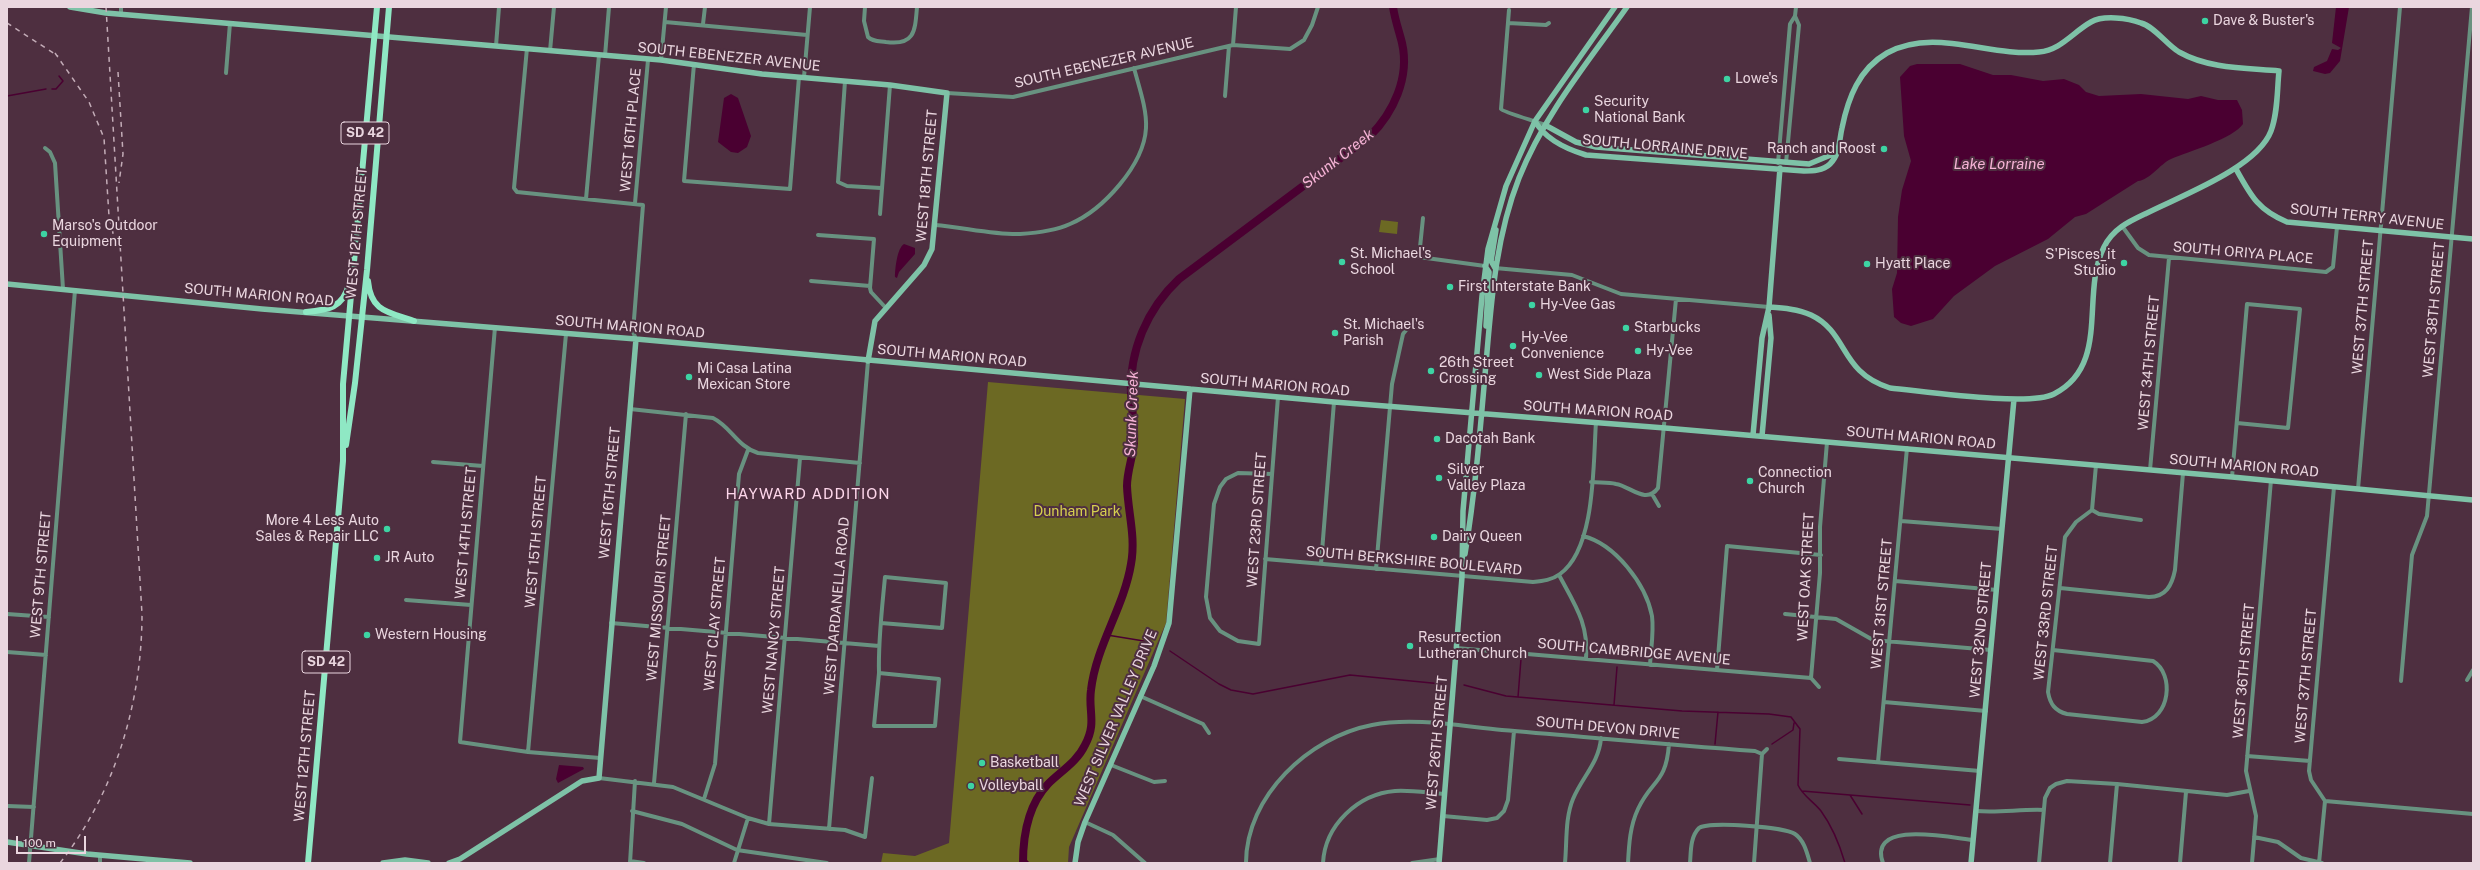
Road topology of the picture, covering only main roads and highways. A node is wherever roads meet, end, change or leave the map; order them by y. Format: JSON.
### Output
{"nodes":[{"id":1,"x":377,"y":7,"type":"edge"},
{"id":2,"x":389,"y":7,"type":"edge"},
{"id":3,"x":355,"y":249,"type":"junction"},
{"id":4,"x":367,"y":270,"type":"junction"},
{"id":5,"x":306,"y":312,"type":"road end"},
{"id":6,"x":414,"y":321,"type":"road end"},
{"id":7,"x":343,"y":461,"type":"junction"},
{"id":8,"x":308,"y":863,"type":"edge"}],
"edges":[{"from":1,"to":3,"type":"main road","name":"WEST 12TH STREET","number":"SD 42"},
{"from":2,"to":4,"type":"main road","name":"WEST 12TH STREET","number":"SD 42"},
{"from":3,"to":5,"type":"main road"},
{"from":3,"to":7,"type":"main road","name":"WEST 12TH STREET","number":"SD 42"},
{"from":4,"to":6,"type":"main road"},
{"from":4,"to":7,"type":"main road","name":"WEST 12TH STREET","number":"SD 42"},
{"from":7,"to":8,"type":"main road","name":"WEST 12TH STREET","number":"SD 42"}]}
